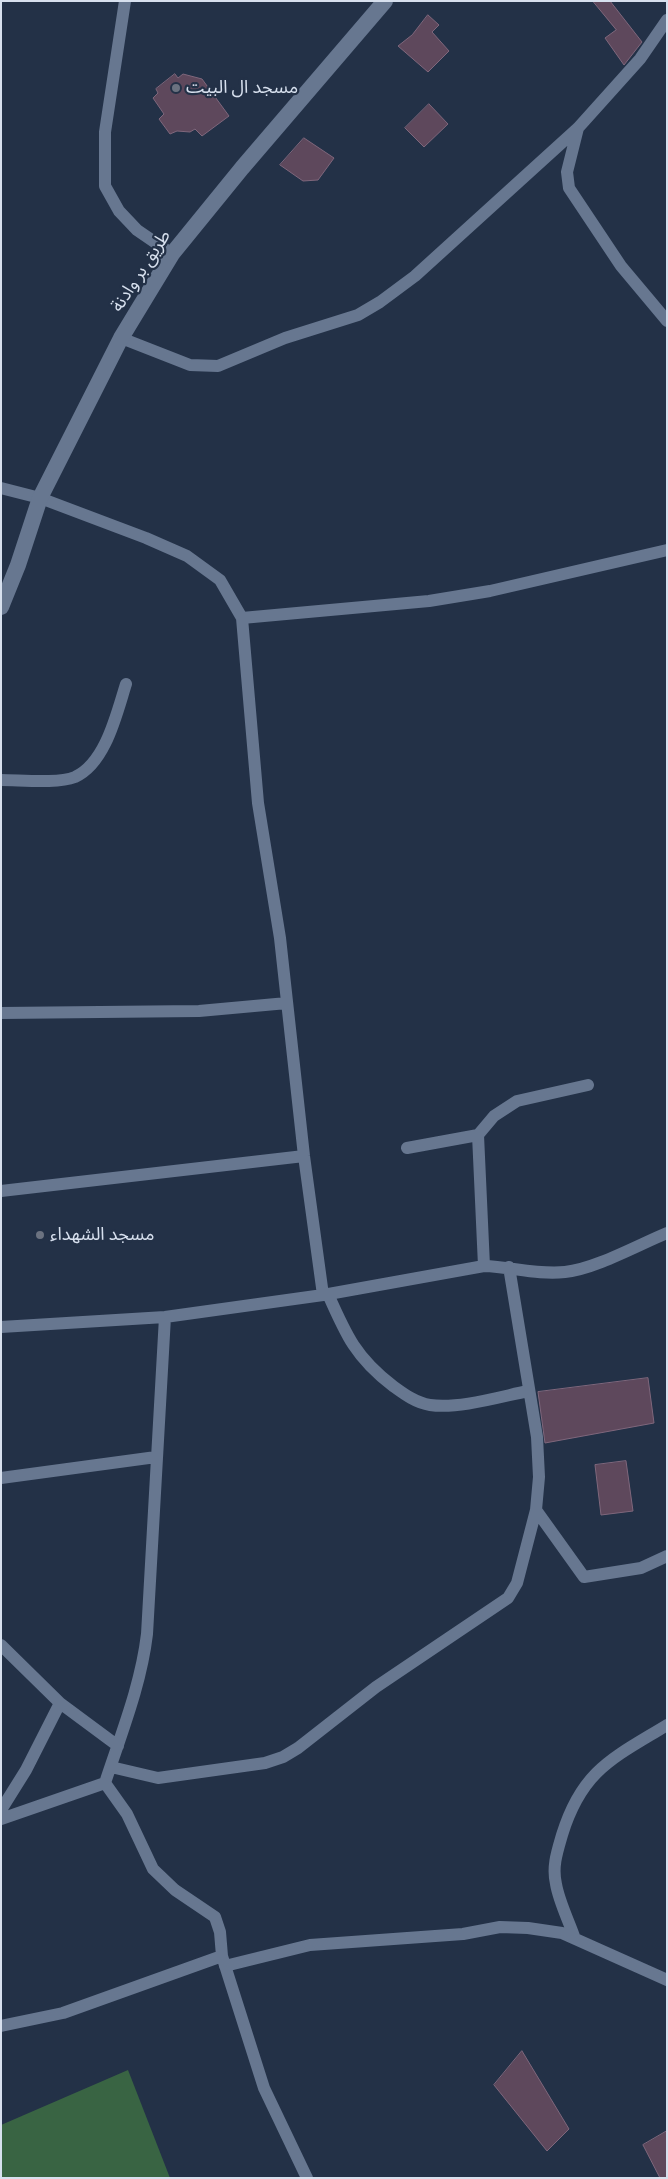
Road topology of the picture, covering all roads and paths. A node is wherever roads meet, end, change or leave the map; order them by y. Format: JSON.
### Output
{"nodes":[{"id":1,"x":125,"y":1,"type":"edge"},
{"id":2,"x":385,"y":1,"type":"edge"},
{"id":3,"x":667,"y":20,"type":"edge"},
{"id":4,"x":578,"y":128,"type":"junction"},
{"id":5,"x":172,"y":254,"type":"junction"},
{"id":6,"x":667,"y":321,"type":"edge"},
{"id":7,"x":121,"y":338,"type":"junction"},
{"id":8,"x":1,"y":488,"type":"edge"},
{"id":9,"x":40,"y":498,"type":"junction"},
{"id":10,"x":667,"y":550,"type":"edge"},
{"id":11,"x":1,"y":607,"type":"edge"},
{"id":12,"x":242,"y":618,"type":"junction"},
{"id":13,"x":126,"y":684,"type":"dead end"},
{"id":14,"x":1,"y":780,"type":"edge"},
{"id":15,"x":287,"y":1003,"type":"junction"},
{"id":16,"x":1,"y":1013,"type":"edge"},
{"id":17,"x":588,"y":1085,"type":"dead end"},
{"id":18,"x":478,"y":1134,"type":"junction"},
{"id":19,"x":407,"y":1148,"type":"dead end"},
{"id":20,"x":304,"y":1156,"type":"junction"},
{"id":21,"x":1,"y":1191,"type":"edge"},
{"id":22,"x":667,"y":1233,"type":"edge"},
{"id":23,"x":484,"y":1266,"type":"junction"},
{"id":24,"x":509,"y":1267,"type":"junction"},
{"id":25,"x":326,"y":1294,"type":"junction"},
{"id":26,"x":165,"y":1317,"type":"junction"},
{"id":27,"x":1,"y":1327,"type":"edge"},
{"id":28,"x":528,"y":1391,"type":"junction"},
{"id":29,"x":156,"y":1457,"type":"junction"},
{"id":30,"x":1,"y":1478,"type":"edge"},
{"id":31,"x":536,"y":1510,"type":"junction"},
{"id":32,"x":667,"y":1556,"type":"edge"},
{"id":33,"x":1,"y":1644,"type":"edge"},
{"id":34,"x":60,"y":1704,"type":"junction"},
{"id":35,"x":667,"y":1725,"type":"edge"},
{"id":36,"x":118,"y":1746,"type":"junction"},
{"id":37,"x":111,"y":1767,"type":"junction"},
{"id":38,"x":105,"y":1783,"type":"junction"},
{"id":39,"x":1,"y":1810,"type":"edge"},
{"id":40,"x":1,"y":1819,"type":"edge"},
{"id":41,"x":575,"y":1939,"type":"junction"},
{"id":42,"x":223,"y":1961,"type":"junction"},
{"id":43,"x":667,"y":1980,"type":"edge"},
{"id":44,"x":1,"y":2026,"type":"edge"},
{"id":45,"x":307,"y":2178,"type":"edge"}],
"edges":[{"from":1,"to":5,"type":"street"},
{"from":2,"to":5,"type":"street","name":"طريق بر وادنة"},
{"from":3,"to":4,"type":"street"},
{"from":4,"to":6,"type":"street"},
{"from":4,"to":7,"type":"street"},
{"from":5,"to":7,"type":"street","name":"طريق بر وادنة"},
{"from":7,"to":9,"type":"street","name":"طريق بر وادنة"},
{"from":8,"to":9,"type":"street"},
{"from":9,"to":11,"type":"street","name":"طريق بر وادنة"},
{"from":9,"to":12,"type":"street"},
{"from":10,"to":12,"type":"street"},
{"from":12,"to":15,"type":"street"},
{"from":13,"to":14,"type":"street"},
{"from":15,"to":16,"type":"street"},
{"from":15,"to":20,"type":"street"},
{"from":17,"to":18,"type":"street"},
{"from":18,"to":19,"type":"street"},
{"from":18,"to":23,"type":"street"},
{"from":20,"to":21,"type":"street"},
{"from":20,"to":25,"type":"street"},
{"from":22,"to":24,"type":"street"},
{"from":23,"to":24,"type":"street"},
{"from":23,"to":25,"type":"street"},
{"from":24,"to":28,"type":"street"},
{"from":25,"to":26,"type":"street"},
{"from":25,"to":28,"type":"street"},
{"from":26,"to":27,"type":"street"},
{"from":26,"to":29,"type":"street"},
{"from":28,"to":31,"type":"street"},
{"from":29,"to":30,"type":"street"},
{"from":29,"to":36,"type":"street"},
{"from":31,"to":32,"type":"street"},
{"from":31,"to":37,"type":"street"},
{"from":33,"to":34,"type":"street"},
{"from":34,"to":36,"type":"street"},
{"from":34,"to":39,"type":"street"},
{"from":35,"to":41,"type":"street"},
{"from":36,"to":37,"type":"street"},
{"from":37,"to":38,"type":"street"},
{"from":38,"to":40,"type":"street"},
{"from":38,"to":42,"type":"street"},
{"from":41,"to":42,"type":"street"},
{"from":41,"to":43,"type":"street"},
{"from":42,"to":44,"type":"street"},
{"from":42,"to":45,"type":"street"}]}
